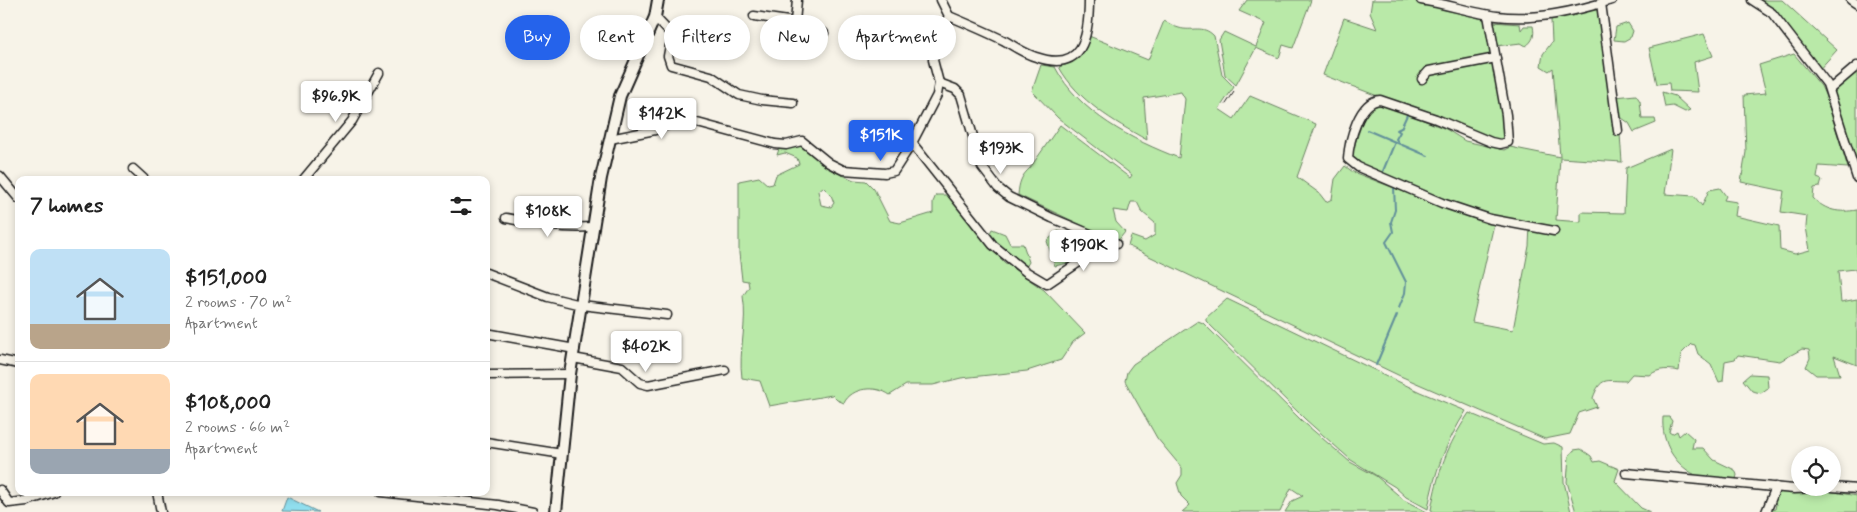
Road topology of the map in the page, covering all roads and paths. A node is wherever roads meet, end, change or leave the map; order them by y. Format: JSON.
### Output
{"nodes":[{"id":1,"x":658,"y":0,"type":"edge"},
{"id":2,"x":797,"y":0,"type":"edge"},
{"id":3,"x":941,"y":0,"type":"edge"},
{"id":4,"x":1089,"y":0,"type":"edge"},
{"id":5,"x":1422,"y":0,"type":"edge"},
{"id":6,"x":1612,"y":0,"type":"edge"},
{"id":7,"x":1752,"y":0,"type":"edge"},
{"id":8,"x":1851,"y":0,"type":"edge"},
{"id":9,"x":1601,"y":3,"type":"junction"},
{"id":10,"x":1857,"y":4,"type":"edge"},
{"id":11,"x":796,"y":15,"type":"edge"},
{"id":12,"x":948,"y":15,"type":"edge"},
{"id":13,"x":1488,"y":15,"type":"junction"},
{"id":14,"x":754,"y":16,"type":"dead end"},
{"id":15,"x":655,"y":17,"type":"junction"},
{"id":16,"x":760,"y":17,"type":"edge"},
{"id":17,"x":956,"y":19,"type":"edge"},
{"id":18,"x":1496,"y":58,"type":"junction"},
{"id":19,"x":934,"y":60,"type":"edge"},
{"id":20,"x":1857,"y":66,"type":"edge"},
{"id":21,"x":379,"y":73,"type":"dead end"},
{"id":22,"x":1422,"y":79,"type":"dead end"},
{"id":23,"x":939,"y":83,"type":"junction"},
{"id":24,"x":1830,"y":89,"type":"junction"},
{"id":25,"x":793,"y":103,"type":"dead end"},
{"id":26,"x":1618,"y":131,"type":"dead end"},
{"id":27,"x":610,"y":139,"type":"junction"},
{"id":28,"x":912,"y":143,"type":"junction"},
{"id":29,"x":133,"y":169,"type":"dead end"},
{"id":30,"x":0,"y":176,"type":"edge"},
{"id":31,"x":141,"y":176,"type":"edge"},
{"id":32,"x":306,"y":176,"type":"edge"},
{"id":33,"x":1857,"y":178,"type":"edge"},
{"id":34,"x":15,"y":194,"type":"edge"},
{"id":35,"x":506,"y":218,"type":"dead end"},
{"id":36,"x":592,"y":227,"type":"junction"},
{"id":37,"x":1554,"y":231,"type":"dead end"},
{"id":38,"x":490,"y":274,"type":"edge"},
{"id":39,"x":581,"y":305,"type":"junction"},
{"id":40,"x":666,"y":315,"type":"dead end"},
{"id":41,"x":490,"y":334,"type":"edge"},
{"id":42,"x":574,"y":353,"type":"junction"},
{"id":43,"x":0,"y":360,"type":"edge"},
{"id":44,"x":15,"y":363,"type":"edge"},
{"id":45,"x":725,"y":370,"type":"dead end"},
{"id":46,"x":570,"y":374,"type":"junction"},
{"id":47,"x":490,"y":376,"type":"edge"},
{"id":48,"x":490,"y":443,"type":"edge"},
{"id":49,"x":562,"y":454,"type":"junction"},
{"id":50,"x":1626,"y":473,"type":"dead end"},
{"id":51,"x":1776,"y":487,"type":"junction"},
{"id":52,"x":1791,"y":487,"type":"edge"},
{"id":53,"x":1841,"y":488,"type":"edge"},
{"id":54,"x":1857,"y":489,"type":"edge"},
{"id":55,"x":0,"y":490,"type":"edge"},
{"id":56,"x":43,"y":496,"type":"edge"},
{"id":57,"x":158,"y":496,"type":"edge"},
{"id":58,"x":414,"y":496,"type":"edge"},
{"id":59,"x":161,"y":512,"type":"edge"},
{"id":60,"x":533,"y":512,"type":"edge"},
{"id":61,"x":556,"y":512,"type":"edge"},
{"id":62,"x":1766,"y":512,"type":"edge"}],
"edges":[{"from":1,"to":15,"type":"main road"},
{"from":2,"to":11,"type":"street"},
{"from":3,"to":12,"type":"street"},
{"from":4,"to":17,"type":"street"},
{"from":5,"to":13,"type":"street"},
{"from":6,"to":9,"type":"street"},
{"from":7,"to":24,"type":"street"},
{"from":8,"to":10,"type":"street"},
{"from":9,"to":13,"type":"street"},
{"from":9,"to":26,"type":"street"},
{"from":13,"to":18,"type":"street"},
{"from":14,"to":16,"type":"street"},
{"from":15,"to":25,"type":"street"},
{"from":15,"to":27,"type":"main road"},
{"from":18,"to":22,"type":"street"},
{"from":18,"to":37,"type":"street"},
{"from":19,"to":23,"type":"street"},
{"from":20,"to":24,"type":"street"},
{"from":21,"to":32,"type":"street"},
{"from":23,"to":28,"type":"street"},
{"from":23,"to":28,"type":"street"},
{"from":24,"to":33,"type":"street"},
{"from":27,"to":28,"type":"street"},
{"from":27,"to":36,"type":"main road"},
{"from":29,"to":31,"type":"street"},
{"from":30,"to":34,"type":"street"},
{"from":35,"to":36,"type":"street"},
{"from":36,"to":39,"type":"main road"},
{"from":38,"to":39,"type":"street"},
{"from":39,"to":40,"type":"street"},
{"from":39,"to":42,"type":"main road"},
{"from":41,"to":42,"type":"street"},
{"from":42,"to":45,"type":"street"},
{"from":42,"to":46,"type":"main road"},
{"from":43,"to":44,"type":"street"},
{"from":46,"to":47,"type":"street"},
{"from":46,"to":49,"type":"main road"},
{"from":48,"to":49,"type":"street"},
{"from":49,"to":61,"type":"main road"},
{"from":50,"to":51,"type":"street"},
{"from":51,"to":52,"type":"street"},
{"from":51,"to":62,"type":"street"},
{"from":53,"to":54,"type":"street"},
{"from":55,"to":56,"type":"street"},
{"from":57,"to":59,"type":"street"},
{"from":58,"to":60,"type":"street"}]}
